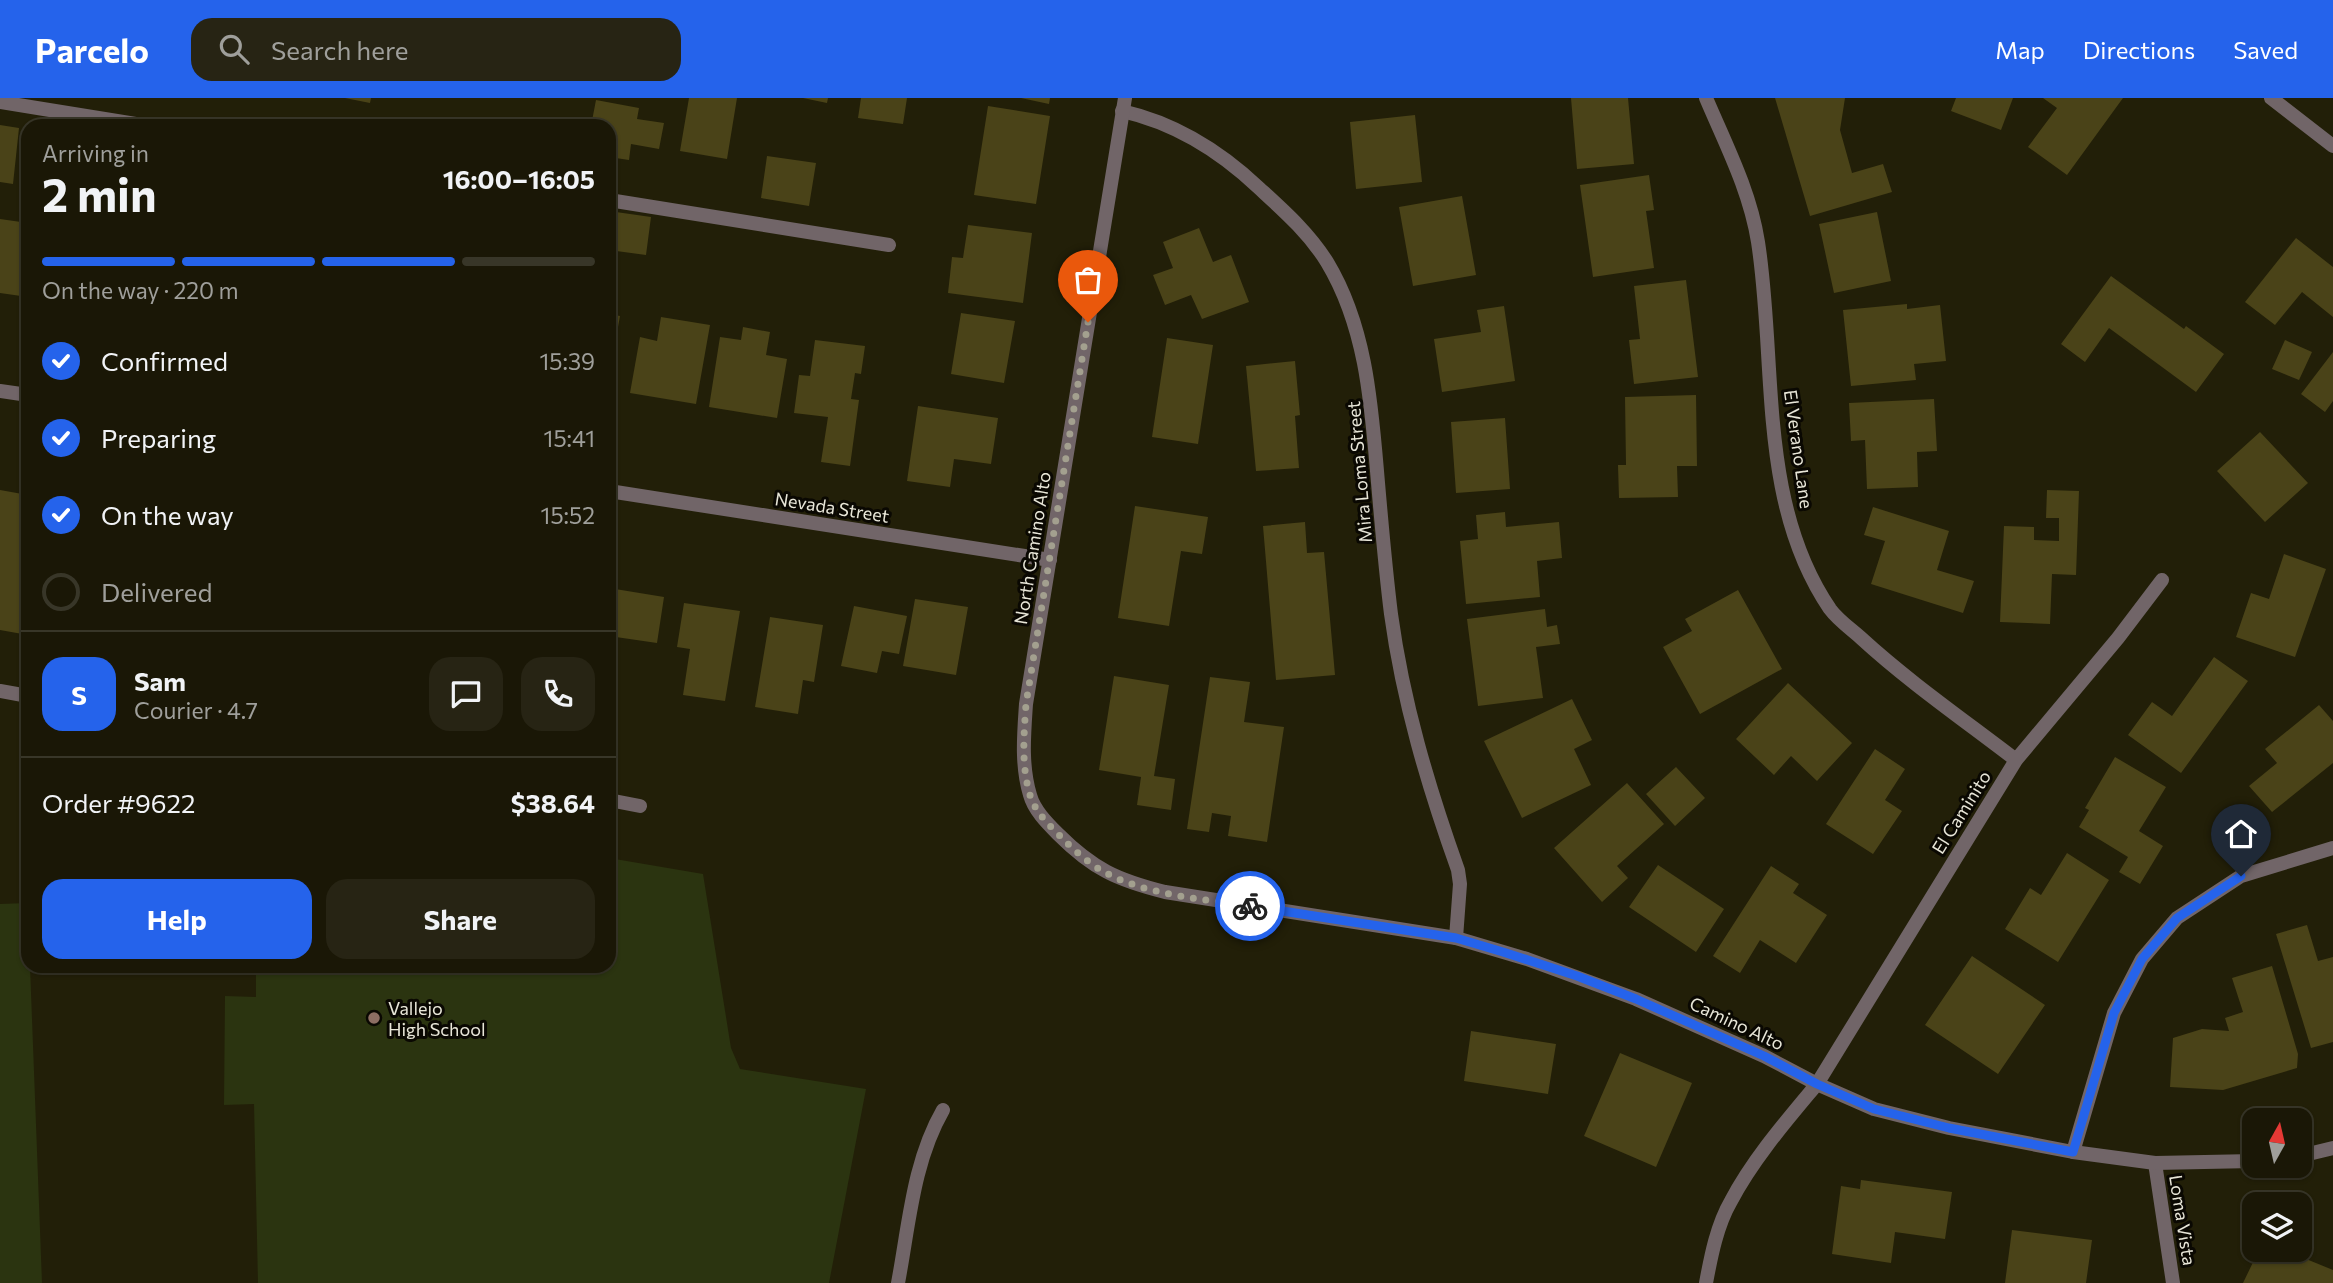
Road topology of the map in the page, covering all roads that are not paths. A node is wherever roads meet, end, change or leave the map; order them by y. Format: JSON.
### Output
{"nodes":[{"id":1,"x":1706,"y":98,"type":"edge"},
{"id":2,"x":2271,"y":98,"type":"edge"},
{"id":3,"x":0,"y":102,"type":"edge"},
{"id":4,"x":1123,"y":104,"type":"edge"},
{"id":5,"x":105,"y":119,"type":"edge"},
{"id":6,"x":2333,"y":146,"type":"edge"},
{"id":7,"x":616,"y":201,"type":"edge"},
{"id":8,"x":889,"y":245,"type":"dead end"},
{"id":9,"x":0,"y":391,"type":"edge"},
{"id":10,"x":21,"y":394,"type":"edge"},
{"id":11,"x":616,"y":492,"type":"edge"},
{"id":12,"x":1050,"y":560,"type":"junction"},
{"id":13,"x":2162,"y":580,"type":"dead end"},
{"id":14,"x":0,"y":691,"type":"edge"},
{"id":15,"x":21,"y":695,"type":"edge"},
{"id":16,"x":2016,"y":760,"type":"junction"},
{"id":17,"x":616,"y":801,"type":"edge"},
{"id":18,"x":640,"y":806,"type":"dead end"},
{"id":19,"x":2333,"y":848,"type":"edge"},
{"id":20,"x":1204,"y":899,"type":"joint"},
{"id":21,"x":1456,"y":938,"type":"junction"},
{"id":22,"x":1817,"y":1084,"type":"junction"},
{"id":23,"x":943,"y":1110,"type":"dead end"},
{"id":24,"x":2333,"y":1148,"type":"edge"},
{"id":25,"x":2073,"y":1152,"type":"junction"},
{"id":26,"x":2312,"y":1153,"type":"edge"},
{"id":27,"x":2242,"y":1161,"type":"edge"},
{"id":28,"x":2155,"y":1163,"type":"junction"},
{"id":29,"x":898,"y":1283,"type":"edge"},
{"id":30,"x":1706,"y":1283,"type":"edge"},
{"id":31,"x":2173,"y":1283,"type":"edge"}],
"edges":[{"from":1,"to":16,"type":"street","name":"El Verano Lane"},
{"from":2,"to":6,"type":"street"},
{"from":3,"to":5,"type":"street"},
{"from":4,"to":12,"type":"street","name":"North Camino Alto"},
{"from":4,"to":21,"type":"street","name":"Mira Loma Street"},
{"from":7,"to":8,"type":"street"},
{"from":9,"to":10,"type":"street"},
{"from":11,"to":12,"type":"street","name":"Nevada Street"},
{"from":12,"to":20,"type":"street","name":"North Camino Alto"},
{"from":13,"to":16,"type":"street","name":"El Caminito"},
{"from":14,"to":15,"type":"street"},
{"from":16,"to":22,"type":"street","name":"El Caminito"},
{"from":17,"to":18,"type":"street"},
{"from":19,"to":25,"type":"street"},
{"from":20,"to":21,"type":"street","name":"Camino Alto"},
{"from":21,"to":22,"type":"street","name":"Camino Alto"},
{"from":22,"to":25,"type":"street","name":"Camino Alto"},
{"from":22,"to":30,"type":"street","name":"El Caminito"},
{"from":23,"to":29,"type":"street"},
{"from":24,"to":26,"type":"street"},
{"from":25,"to":28,"type":"street","name":"Camino Alto"},
{"from":27,"to":28,"type":"street","name":"Camino Alto"},
{"from":28,"to":31,"type":"street","name":"Loma Vista"}]}
